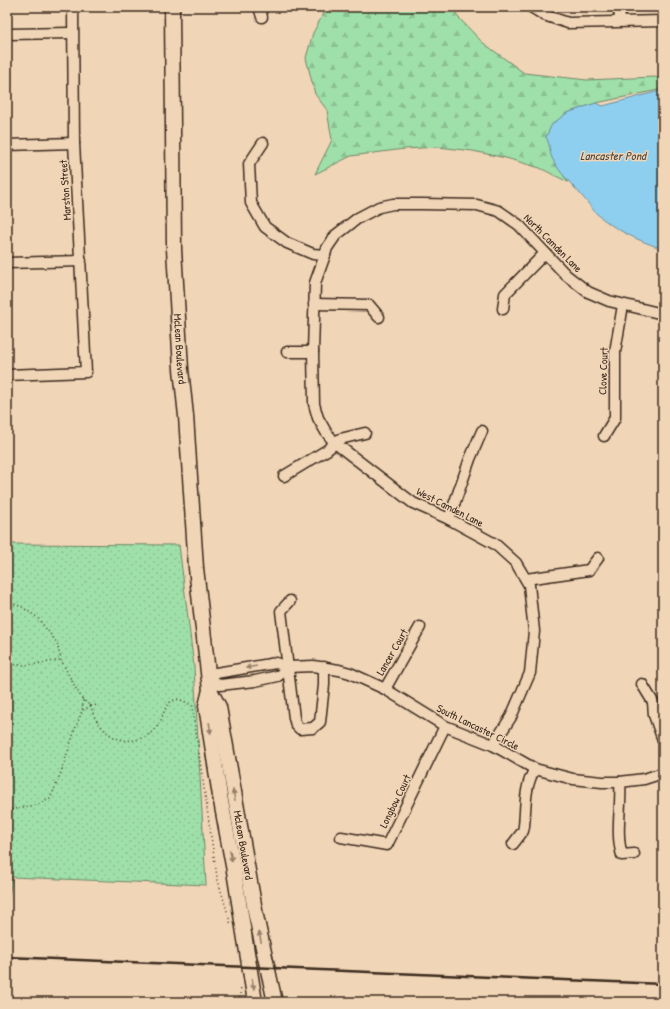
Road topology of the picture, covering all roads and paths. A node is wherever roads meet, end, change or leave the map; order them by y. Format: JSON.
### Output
{"nodes":[{"id":1,"x":73,"y":7,"type":"edge"},
{"id":2,"x":172,"y":7,"type":"edge"},
{"id":3,"x":531,"y":7,"type":"edge"},
{"id":4,"x":619,"y":7,"type":"edge"},
{"id":5,"x":620,"y":21,"type":"junction"},
{"id":6,"x":663,"y":21,"type":"edge"},
{"id":7,"x":72,"y":33,"type":"junction"},
{"id":8,"x":7,"y":34,"type":"edge"},
{"id":9,"x":74,"y":143,"type":"junction"},
{"id":10,"x":263,"y":143,"type":"dead end"},
{"id":11,"x":7,"y":146,"type":"edge"},
{"id":12,"x":545,"y":253,"type":"junction"},
{"id":13,"x":326,"y":255,"type":"junction"},
{"id":14,"x":81,"y":261,"type":"junction"},
{"id":15,"x":7,"y":263,"type":"edge"},
{"id":16,"x":314,"y":304,"type":"junction"},
{"id":17,"x":623,"y":305,"type":"junction"},
{"id":18,"x":503,"y":309,"type":"dead end"},
{"id":19,"x":663,"y":314,"type":"edge"},
{"id":20,"x":379,"y":317,"type":"dead end"},
{"id":21,"x":287,"y":352,"type":"dead end"},
{"id":22,"x":313,"y":352,"type":"junction"},
{"id":23,"x":7,"y":375,"type":"edge"},
{"id":24,"x":482,"y":432,"type":"dead end"},
{"id":25,"x":365,"y":433,"type":"dead end"},
{"id":26,"x":604,"y":436,"type":"dead end"},
{"id":27,"x":335,"y":443,"type":"junction"},
{"id":28,"x":284,"y":476,"type":"dead end"},
{"id":29,"x":449,"y":519,"type":"junction"},
{"id":30,"x":598,"y":558,"type":"dead end"},
{"id":31,"x":526,"y":580,"type":"junction"},
{"id":32,"x":7,"y":600,"type":"edge"},
{"id":33,"x":290,"y":601,"type":"dead end"},
{"id":34,"x":420,"y":627,"type":"dead end"},
{"id":35,"x":61,"y":660,"type":"junction"},
{"id":36,"x":7,"y":663,"type":"edge"},
{"id":37,"x":289,"y":667,"type":"junction"},
{"id":38,"x":324,"y":667,"type":"junction"},
{"id":39,"x":642,"y":684,"type":"dead end"},
{"id":40,"x":209,"y":686,"type":"junction"},
{"id":41,"x":385,"y":689,"type":"junction"},
{"id":42,"x":83,"y":700,"type":"junction"},
{"id":43,"x":98,"y":705,"type":"dead end"},
{"id":44,"x":91,"y":706,"type":"junction"},
{"id":45,"x":83,"y":710,"type":"junction"},
{"id":46,"x":445,"y":726,"type":"junction"},
{"id":47,"x":663,"y":740,"type":"edge"},
{"id":48,"x":493,"y":745,"type":"junction"},
{"id":49,"x":535,"y":769,"type":"junction"},
{"id":50,"x":663,"y":773,"type":"edge"},
{"id":51,"x":620,"y":782,"type":"junction"},
{"id":52,"x":7,"y":810,"type":"edge"},
{"id":53,"x":341,"y":837,"type":"dead end"},
{"id":54,"x":513,"y":844,"type":"dead end"},
{"id":55,"x":634,"y":854,"type":"dead end"},
{"id":56,"x":231,"y":930,"type":"dead end"},
{"id":57,"x":241,"y":985,"type":"dead end"},
{"id":58,"x":239,"y":1002,"type":"edge"},
{"id":59,"x":255,"y":1002,"type":"edge"},
{"id":60,"x":275,"y":1002,"type":"edge"}],
"edges":[{"from":1,"to":7,"type":"street","name":"Marston Street"},
{"from":2,"to":40,"type":"main road","name":"McLean Boulevard"},
{"from":3,"to":5,"type":"street"},
{"from":4,"to":5,"type":"street"},
{"from":5,"to":6,"type":"street"},
{"from":7,"to":8,"type":"street"},
{"from":7,"to":9,"type":"street","name":"Marston Street"},
{"from":9,"to":11,"type":"street"},
{"from":9,"to":14,"type":"street","name":"Marston Street"},
{"from":10,"to":13,"type":"street"},
{"from":12,"to":13,"type":"street","name":"North Camden Lane"},
{"from":12,"to":17,"type":"street","name":"North Camden Lane"},
{"from":12,"to":18,"type":"street"},
{"from":13,"to":16,"type":"street","name":"West Camden Lane"},
{"from":14,"to":15,"type":"street"},
{"from":14,"to":23,"type":"street","name":"Marston Street"},
{"from":16,"to":20,"type":"street"},
{"from":16,"to":22,"type":"street","name":"West Camden Lane"},
{"from":17,"to":19,"type":"street","name":"North Camden Lane"},
{"from":17,"to":26,"type":"street","name":"Clove Court"},
{"from":21,"to":22,"type":"street"},
{"from":22,"to":27,"type":"street","name":"West Camden Lane"},
{"from":24,"to":29,"type":"street"},
{"from":25,"to":27,"type":"street"},
{"from":27,"to":28,"type":"street"},
{"from":27,"to":29,"type":"street","name":"West Camden Lane"},
{"from":29,"to":31,"type":"street","name":"West Camden Lane"},
{"from":30,"to":31,"type":"street"},
{"from":31,"to":48,"type":"street","name":"West Camden Lane"},
{"from":32,"to":35,"type":"path"},
{"from":33,"to":37,"type":"street"},
{"from":34,"to":41,"type":"street","name":"Lancer Court"},
{"from":35,"to":36,"type":"path"},
{"from":35,"to":42,"type":"path"},
{"from":37,"to":38,"type":"street","name":"South Lancaster Circle"},
{"from":37,"to":38,"type":"street"},
{"from":37,"to":40,"type":"street","name":"South Lancaster Circle"},
{"from":37,"to":40,"type":"street","name":"South Lancaster Circle","one_way":true},
{"from":38,"to":41,"type":"street","name":"South Lancaster Circle"},
{"from":39,"to":47,"type":"street"},
{"from":40,"to":59,"type":"main road","name":"McLean Boulevard","one_way":true},
{"from":60,"to":40,"type":"main road","name":"McLean Boulevard","one_way":true},
{"from":41,"to":46,"type":"street","name":"South Lancaster Circle"},
{"from":42,"to":44,"type":"path"},
{"from":42,"to":45,"type":"path"},
{"from":43,"to":44,"type":"path"},
{"from":44,"to":45,"type":"path"},
{"from":44,"to":56,"type":"path"},
{"from":45,"to":52,"type":"path"},
{"from":46,"to":48,"type":"street","name":"South Lancaster Circle"},
{"from":46,"to":53,"type":"street","name":"Longbow Court"},
{"from":48,"to":49,"type":"street","name":"South Lancaster Circle"},
{"from":49,"to":51,"type":"street","name":"South Lancaster Circle"},
{"from":49,"to":54,"type":"street"},
{"from":50,"to":51,"type":"street","name":"South Lancaster Circle"},
{"from":51,"to":55,"type":"street"},
{"from":57,"to":58,"type":"path"}]}
